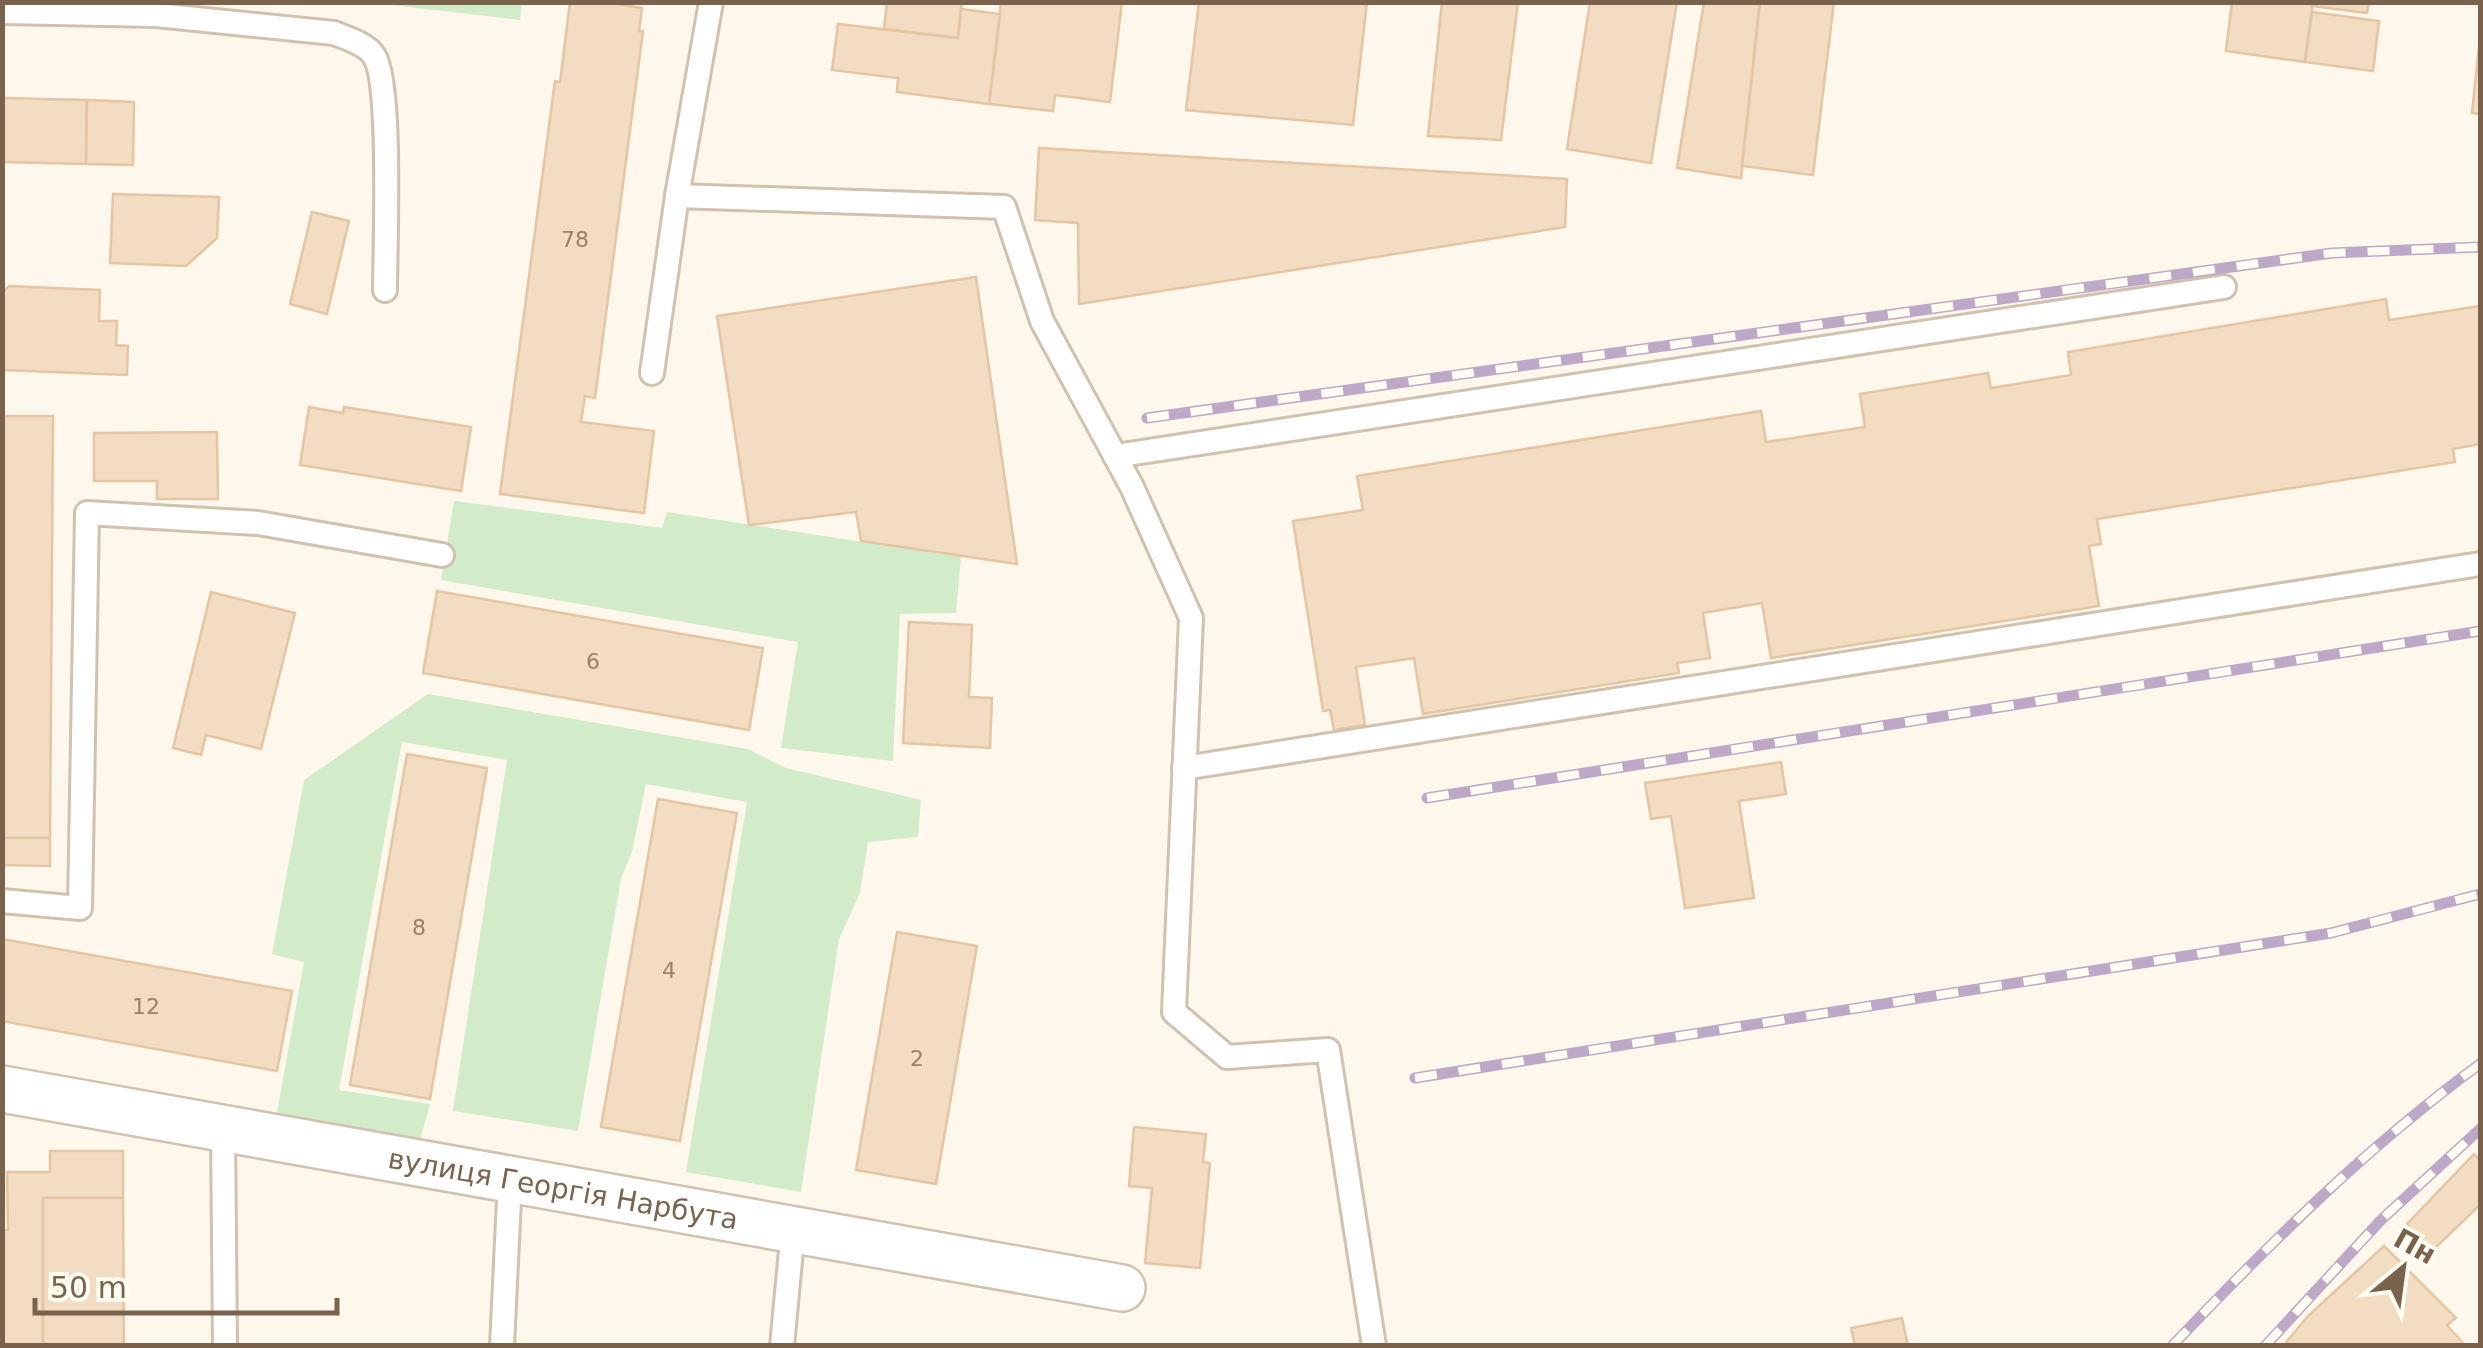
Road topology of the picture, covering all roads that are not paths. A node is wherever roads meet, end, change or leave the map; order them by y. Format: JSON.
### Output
{"nodes":[{"id":1,"x":711,"y":2,"type":"edge"},
{"id":2,"x":2,"y":12,"type":"edge"},
{"id":3,"x":677,"y":196,"type":"junction"},
{"id":4,"x":2224,"y":286,"type":"dead end"},
{"id":5,"x":385,"y":290,"type":"dead end"},
{"id":6,"x":652,"y":374,"type":"dead end"},
{"id":7,"x":1114,"y":456,"type":"junction"},
{"id":8,"x":442,"y":555,"type":"dead end"},
{"id":9,"x":2480,"y":564,"type":"edge"},
{"id":10,"x":1184,"y":768,"type":"junction"},
{"id":11,"x":2,"y":901,"type":"edge"},
{"id":12,"x":2,"y":1089,"type":"edge"},
{"id":13,"x":223,"y":1128,"type":"junction"},
{"id":14,"x":510,"y":1179,"type":"junction"},
{"id":15,"x":793,"y":1229,"type":"junction"},
{"id":16,"x":1122,"y":1288,"type":"dead end"},
{"id":17,"x":224,"y":1346,"type":"edge"},
{"id":18,"x":502,"y":1346,"type":"edge"},
{"id":19,"x":782,"y":1346,"type":"edge"},
{"id":20,"x":1374,"y":1346,"type":"edge"}],
"edges":[{"from":1,"to":3,"type":"lane"},
{"from":2,"to":5,"type":"lane"},
{"from":3,"to":6,"type":"lane"},
{"from":3,"to":7,"type":"lane"},
{"from":4,"to":7,"type":"lane"},
{"from":7,"to":10,"type":"lane"},
{"from":8,"to":11,"type":"lane"},
{"from":9,"to":10,"type":"lane"},
{"from":10,"to":20,"type":"lane"},
{"from":12,"to":13,"type":"street","name":"вулиця Георгія Нарбута"},
{"from":13,"to":14,"type":"street","name":"вулиця Георгія Нарбута"},
{"from":13,"to":17,"type":"lane"},
{"from":14,"to":15,"type":"street","name":"вулиця Георгія Нарбута"},
{"from":14,"to":18,"type":"lane"},
{"from":15,"to":16,"type":"street","name":"вулиця Георгія Нарбута"},
{"from":15,"to":19,"type":"lane"}]}
